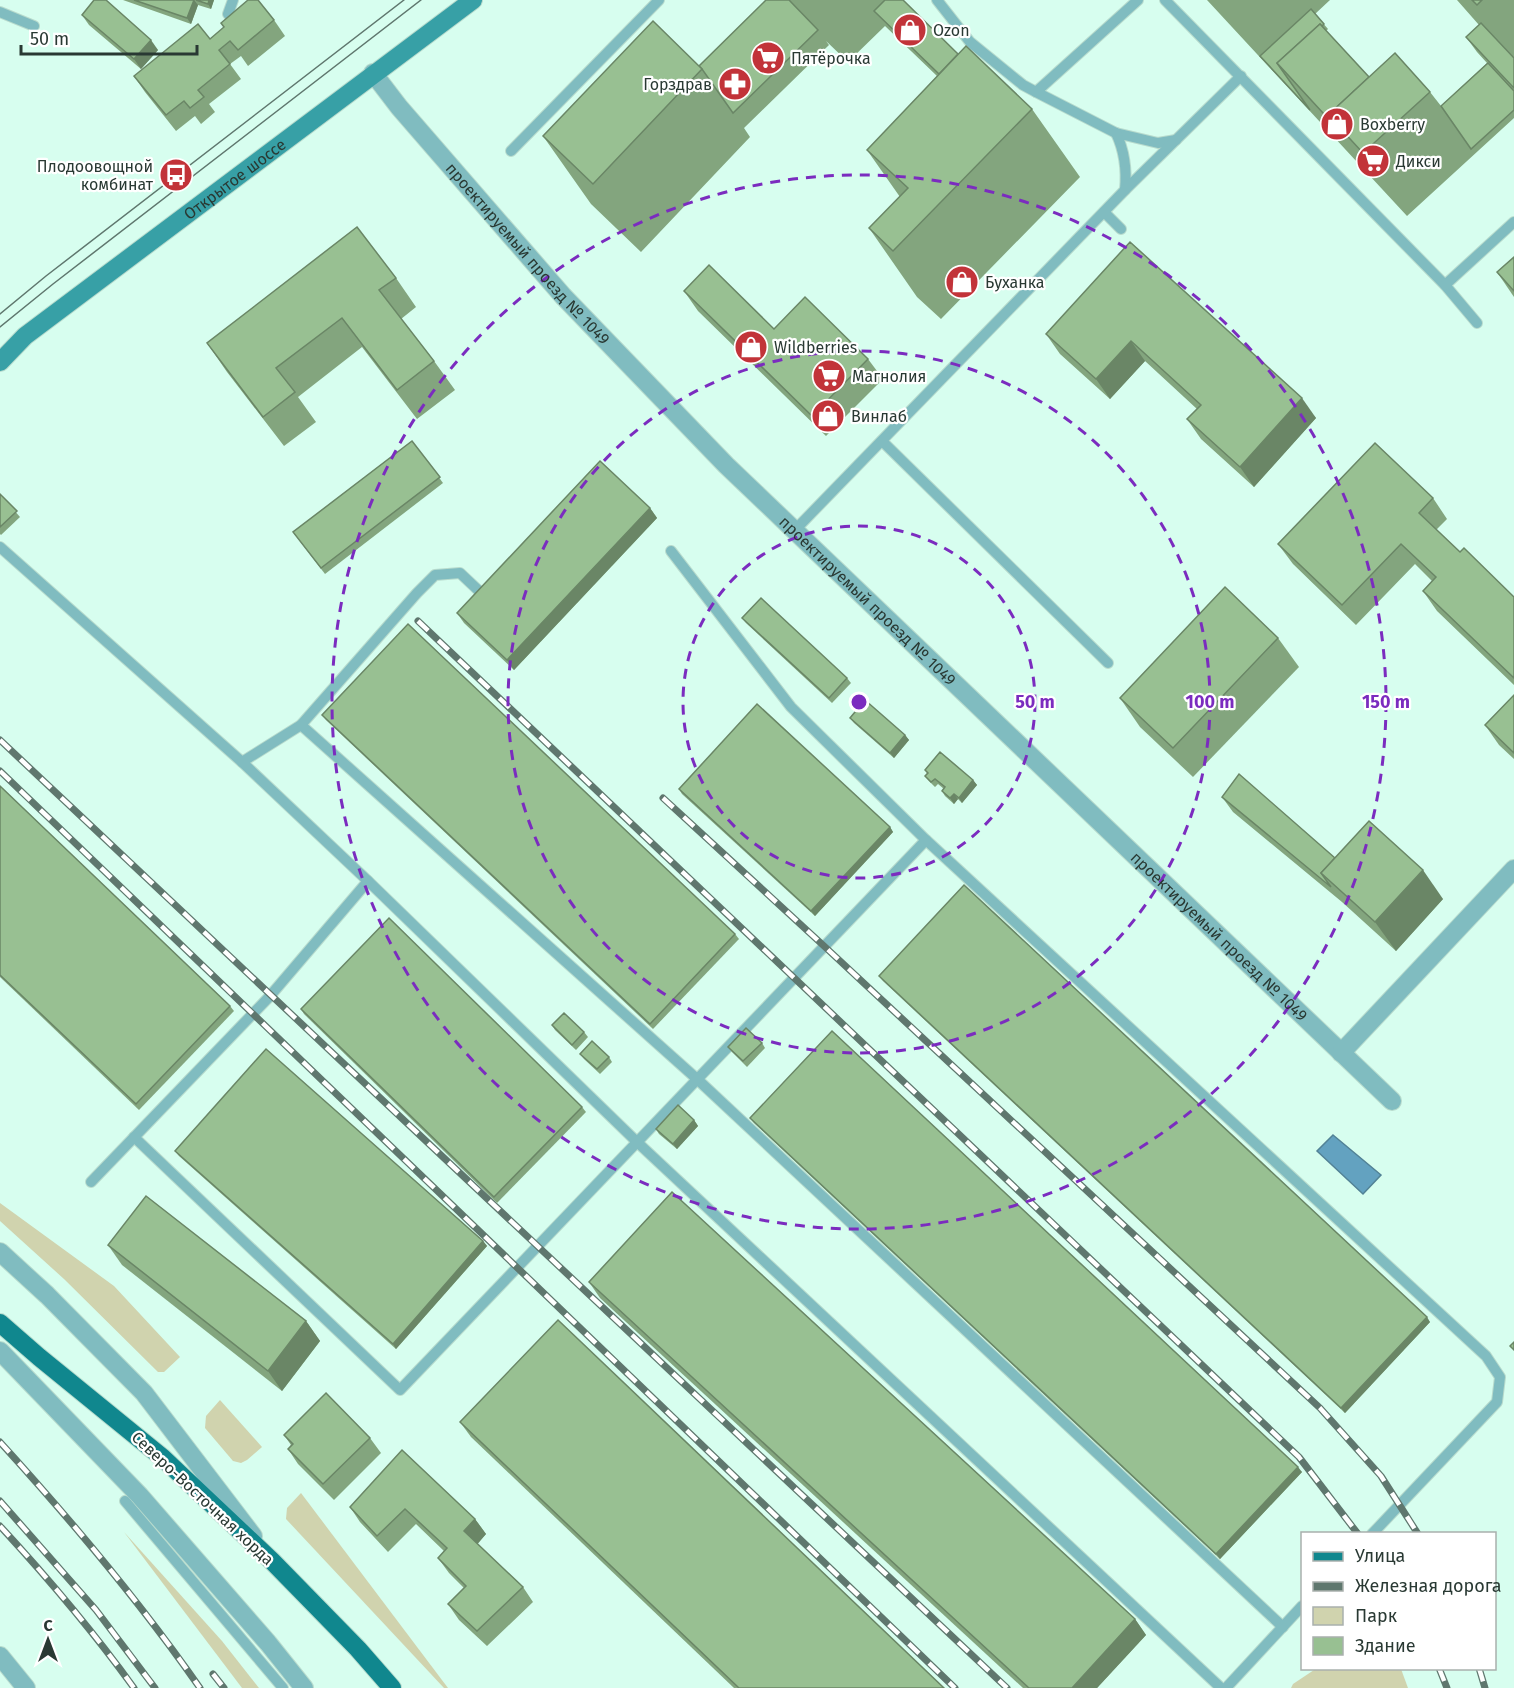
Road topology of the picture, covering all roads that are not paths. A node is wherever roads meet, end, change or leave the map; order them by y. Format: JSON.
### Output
{"nodes":[{"id":1,"x":233,"y":0,"type":"edge"},
{"id":2,"x":473,"y":0,"type":"edge"},
{"id":3,"x":659,"y":0,"type":"edge"},
{"id":4,"x":937,"y":0,"type":"edge"},
{"id":5,"x":1138,"y":0,"type":"edge"},
{"id":6,"x":1165,"y":0,"type":"edge"},
{"id":7,"x":0,"y":12,"type":"edge"},
{"id":8,"x":228,"y":14,"type":"edge"},
{"id":9,"x":34,"y":26,"type":"dead end"},
{"id":10,"x":374,"y":73,"type":"junction"},
{"id":11,"x":1241,"y":76,"type":"junction"},
{"id":12,"x":1036,"y":93,"type":"junction"},
{"id":13,"x":1116,"y":133,"type":"junction"},
{"id":14,"x":1176,"y":140,"type":"junction"},
{"id":15,"x":511,"y":151,"type":"dead end"},
{"id":16,"x":1125,"y":190,"type":"junction"},
{"id":17,"x":1104,"y":213,"type":"junction"},
{"id":18,"x":1514,"y":222,"type":"edge"},
{"id":19,"x":1121,"y":229,"type":"dead end"},
{"id":20,"x":1445,"y":285,"type":"junction"},
{"id":21,"x":1478,"y":323,"type":"dead end"},
{"id":22,"x":0,"y":362,"type":"edge"},
{"id":23,"x":882,"y":441,"type":"junction"},
{"id":24,"x":794,"y":531,"type":"junction"},
{"id":25,"x":0,"y":547,"type":"edge"},
{"id":26,"x":671,"y":551,"type":"dead end"},
{"id":27,"x":478,"y":591,"type":"edge"},
{"id":28,"x":1108,"y":663,"type":"dead end"},
{"id":29,"x":301,"y":724,"type":"junction"},
{"id":30,"x":242,"y":762,"type":"junction"},
{"id":31,"x":926,"y":840,"type":"junction"},
{"id":32,"x":1514,"y":869,"type":"edge"},
{"id":33,"x":368,"y":880,"type":"junction"},
{"id":34,"x":1341,"y":1053,"type":"junction"},
{"id":35,"x":697,"y":1080,"type":"junction"},
{"id":36,"x":1392,"y":1101,"type":"dead end"},
{"id":37,"x":134,"y":1137,"type":"junction"},
{"id":38,"x":637,"y":1142,"type":"junction"},
{"id":39,"x":91,"y":1182,"type":"dead end"},
{"id":40,"x":0,"y":1252,"type":"edge"},
{"id":41,"x":0,"y":1323,"type":"edge"},
{"id":42,"x":0,"y":1351,"type":"edge"},
{"id":43,"x":124,"y":1501,"type":"dead end"},
{"id":44,"x":1373,"y":1532,"type":"edge"},
{"id":45,"x":272,"y":1561,"type":"junction"},
{"id":46,"x":1301,"y":1607,"type":"edge"},
{"id":47,"x":1283,"y":1627,"type":"junction"},
{"id":48,"x":0,"y":1656,"type":"edge"},
{"id":49,"x":26,"y":1688,"type":"edge"},
{"id":50,"x":283,"y":1688,"type":"edge"},
{"id":51,"x":304,"y":1688,"type":"edge"},
{"id":52,"x":392,"y":1688,"type":"edge"},
{"id":53,"x":1221,"y":1688,"type":"edge"},
{"id":54,"x":1226,"y":1688,"type":"edge"}],
"edges":[{"from":1,"to":8,"type":"lane"},
{"from":2,"to":10,"type":"main road","name":"Открытое шоссе"},
{"from":3,"to":15,"type":"lane"},
{"from":4,"to":12,"type":"lane"},
{"from":5,"to":12,"type":"lane"},
{"from":6,"to":11,"type":"lane"},
{"from":7,"to":9,"type":"lane"},
{"from":10,"to":22,"type":"main road","name":"Открытое шоссе"},
{"from":10,"to":24,"type":"street","name":"проектируемый проезд № 1049"},
{"from":11,"to":14,"type":"lane"},
{"from":11,"to":20,"type":"lane"},
{"from":12,"to":13,"type":"lane"},
{"from":13,"to":14,"type":"lane"},
{"from":13,"to":16,"type":"lane"},
{"from":14,"to":16,"type":"lane"},
{"from":16,"to":17,"type":"lane"},
{"from":17,"to":19,"type":"lane"},
{"from":17,"to":23,"type":"lane"},
{"from":18,"to":20,"type":"lane"},
{"from":20,"to":21,"type":"lane"},
{"from":23,"to":24,"type":"lane"},
{"from":23,"to":28,"type":"lane"},
{"from":24,"to":34,"type":"street","name":"проектируемый проезд № 1049"},
{"from":25,"to":30,"type":"lane"},
{"from":26,"to":31,"type":"lane"},
{"from":27,"to":29,"type":"lane"},
{"from":29,"to":30,"type":"lane"},
{"from":29,"to":35,"type":"lane"},
{"from":30,"to":33,"type":"lane"},
{"from":31,"to":35,"type":"lane"},
{"from":31,"to":44,"type":"lane"},
{"from":32,"to":34,"type":"street"},
{"from":33,"to":37,"type":"lane"},
{"from":33,"to":38,"type":"lane"},
{"from":34,"to":36,"type":"street","name":"проектируемый проезд № 1049"},
{"from":35,"to":38,"type":"lane"},
{"from":35,"to":47,"type":"lane"},
{"from":37,"to":38,"type":"lane"},
{"from":37,"to":39,"type":"lane"},
{"from":38,"to":53,"type":"lane"},
{"from":40,"to":45,"type":"street"},
{"from":41,"to":45,"type":"main road","name":"Северо-Восточная хорда"},
{"from":42,"to":51,"type":"street"},
{"from":43,"to":50,"type":"lane"},
{"from":45,"to":52,"type":"main road","name":"Северо-Восточная хорда"},
{"from":46,"to":47,"type":"lane"},
{"from":47,"to":54,"type":"lane"},
{"from":48,"to":49,"type":"street"}]}
